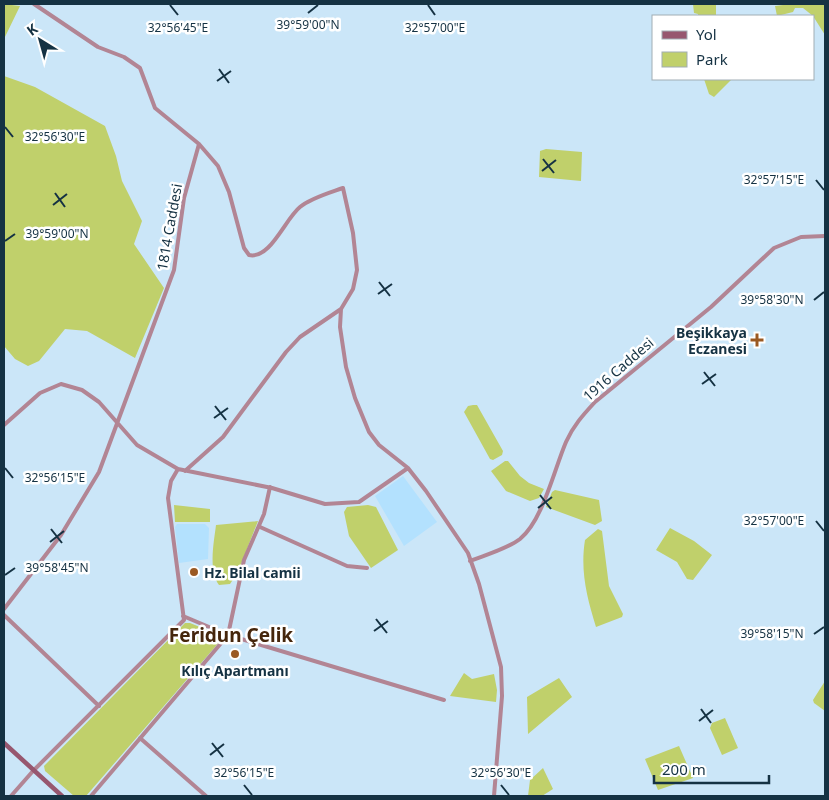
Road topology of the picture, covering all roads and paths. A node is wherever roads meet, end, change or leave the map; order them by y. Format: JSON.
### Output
{"nodes":[{"id":1,"x":34,"y":4,"type":"edge"},
{"id":2,"x":199,"y":144,"type":"junction"},
{"id":3,"x":825,"y":236,"type":"edge"},
{"id":4,"x":341,"y":309,"type":"junction"},
{"id":5,"x":118,"y":422,"type":"junction"},
{"id":6,"x":4,"y":425,"type":"edge"},
{"id":7,"x":408,"y":468,"type":"junction"},
{"id":8,"x":178,"y":469,"type":"junction"},
{"id":9,"x":186,"y":471,"type":"junction"},
{"id":10,"x":270,"y":487,"type":"junction"},
{"id":11,"x":260,"y":526,"type":"junction"},
{"id":12,"x":470,"y":561,"type":"junction"},
{"id":13,"x":367,"y":568,"type":"dead end"},
{"id":14,"x":4,"y":609,"type":"edge"},
{"id":15,"x":4,"y":615,"type":"edge"},
{"id":16,"x":183,"y":616,"type":"junction"},
{"id":17,"x":228,"y":635,"type":"junction"},
{"id":18,"x":444,"y":700,"type":"dead end"},
{"id":19,"x":99,"y":706,"type":"junction"},
{"id":20,"x":140,"y":738,"type":"junction"},
{"id":21,"x":4,"y":742,"type":"edge"},
{"id":22,"x":33,"y":771,"type":"junction"},
{"id":23,"x":11,"y":796,"type":"edge"},
{"id":24,"x":62,"y":796,"type":"edge"},
{"id":25,"x":91,"y":796,"type":"edge"},
{"id":26,"x":206,"y":796,"type":"edge"},
{"id":27,"x":494,"y":796,"type":"edge"}],
"edges":[{"from":1,"to":2,"type":"street"},
{"from":2,"to":4,"type":"street"},
{"from":2,"to":5,"type":"street","name":"1814 Caddesi"},
{"from":3,"to":12,"type":"street","name":"1916 Caddesi"},
{"from":4,"to":7,"type":"street"},
{"from":4,"to":9,"type":"street"},
{"from":5,"to":6,"type":"street"},
{"from":5,"to":8,"type":"street"},
{"from":5,"to":14,"type":"street","name":"1814 Caddesi"},
{"from":7,"to":10,"type":"street"},
{"from":7,"to":12,"type":"street"},
{"from":8,"to":9,"type":"street"},
{"from":8,"to":16,"type":"street"},
{"from":9,"to":10,"type":"street"},
{"from":10,"to":11,"type":"street"},
{"from":11,"to":13,"type":"street"},
{"from":11,"to":17,"type":"street"},
{"from":12,"to":27,"type":"street"},
{"from":15,"to":19,"type":"street"},
{"from":16,"to":17,"type":"street"},
{"from":16,"to":19,"type":"street"},
{"from":17,"to":18,"type":"street"},
{"from":17,"to":20,"type":"street"},
{"from":19,"to":22,"type":"street"},
{"from":20,"to":25,"type":"street"},
{"from":20,"to":26,"type":"street"},
{"from":21,"to":22,"type":"main road"},
{"from":22,"to":23,"type":"street"},
{"from":22,"to":24,"type":"main road"}]}
